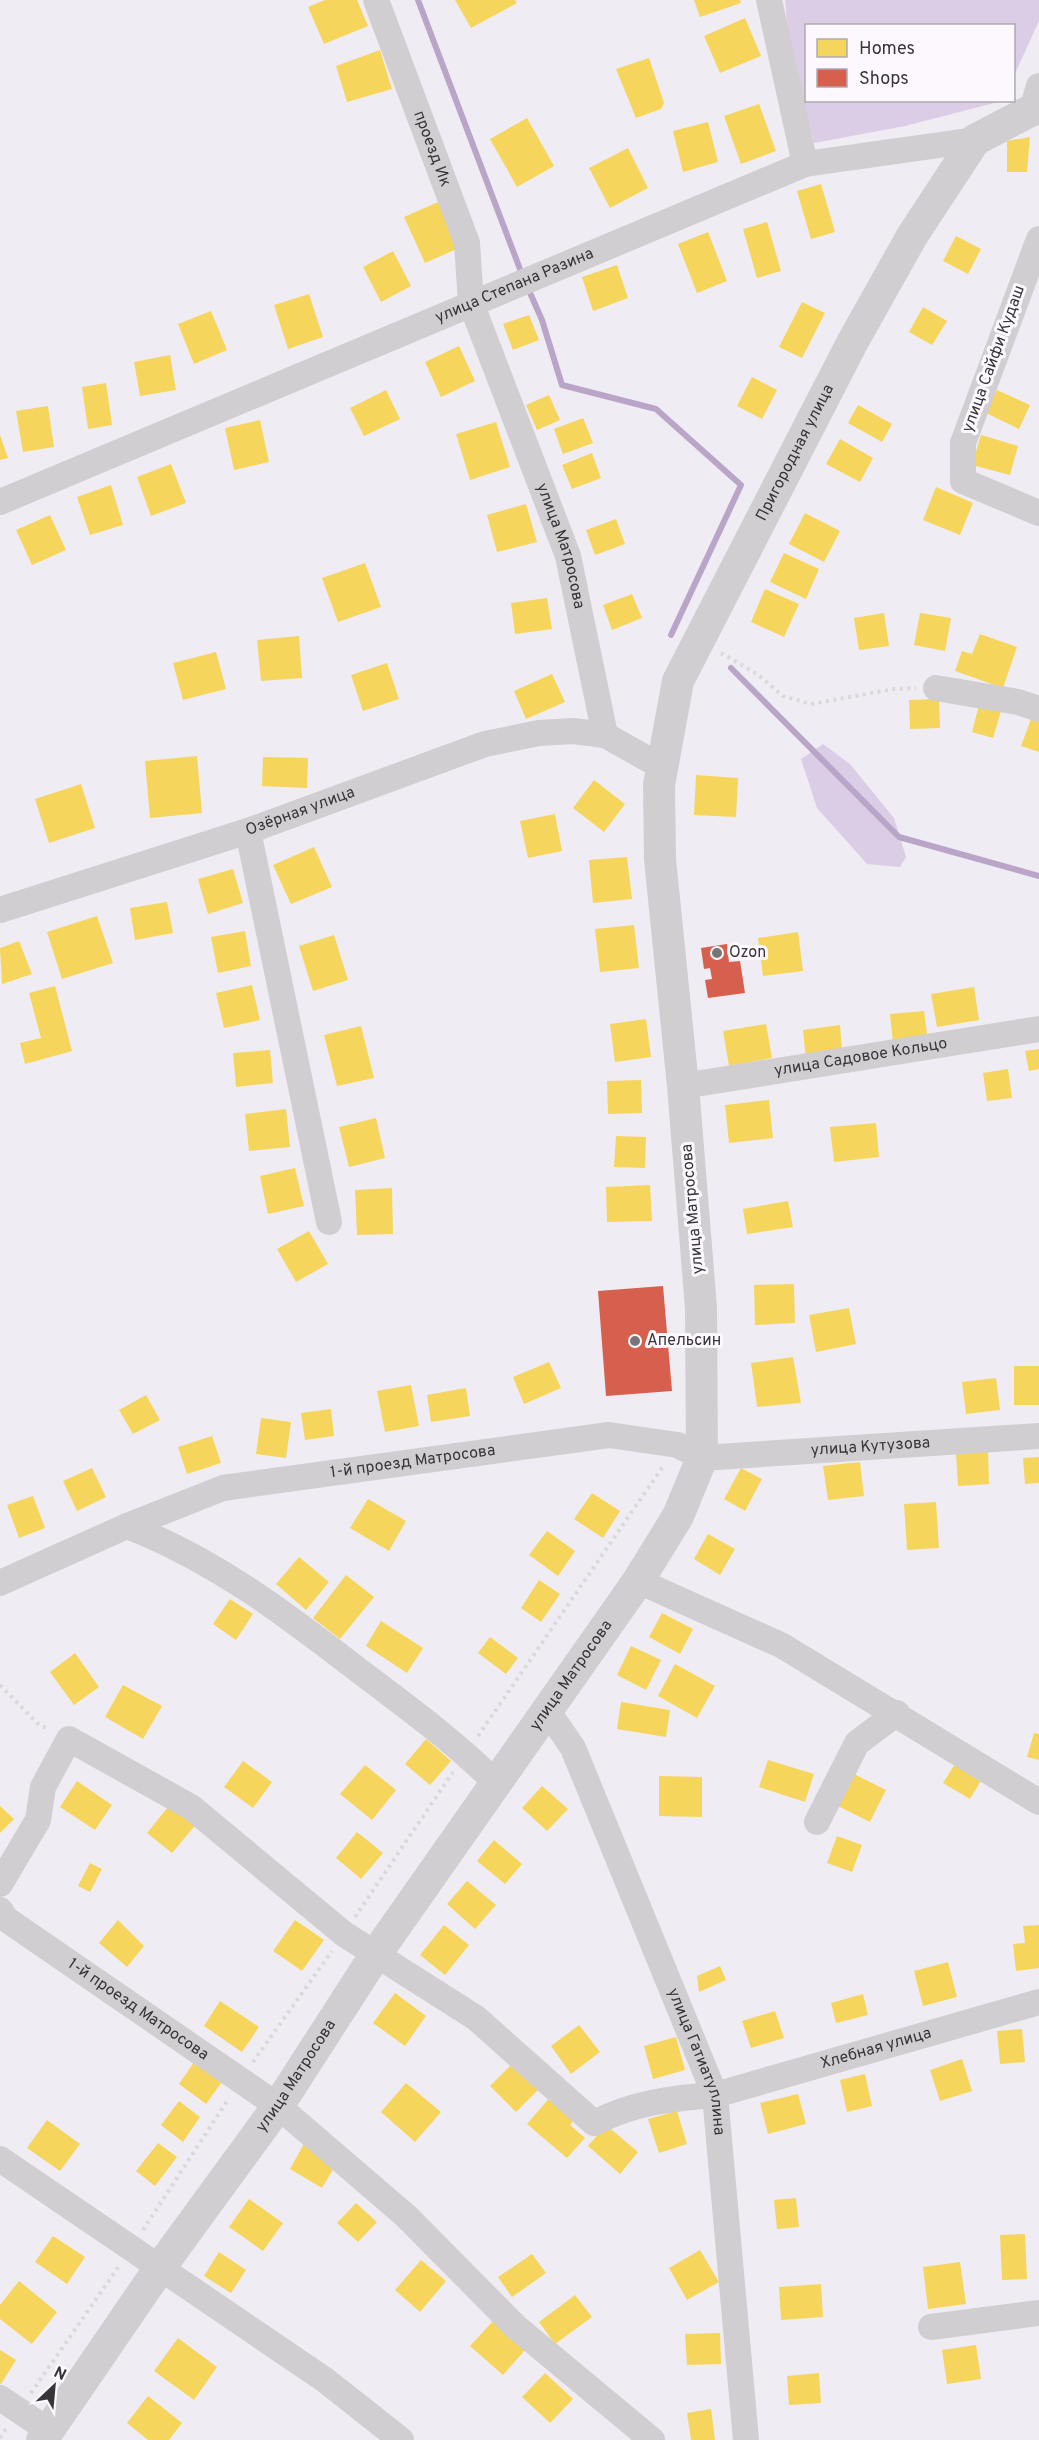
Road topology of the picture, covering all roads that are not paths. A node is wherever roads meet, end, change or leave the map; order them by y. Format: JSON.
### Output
{"nodes":[{"id":1,"x":376,"y":0,"type":"edge"},
{"id":2,"x":769,"y":0,"type":"edge"},
{"id":3,"x":1037,"y":102,"type":"edge"},
{"id":4,"x":975,"y":140,"type":"junction"},
{"id":5,"x":805,"y":164,"type":"junction"},
{"id":6,"x":1039,"y":239,"type":"edge"},
{"id":7,"x":471,"y":303,"type":"junction"},
{"id":8,"x":0,"y":502,"type":"edge"},
{"id":9,"x":1039,"y":513,"type":"edge"},
{"id":10,"x":936,"y":688,"type":"road end"},
{"id":11,"x":1039,"y":709,"type":"edge"},
{"id":12,"x":605,"y":735,"type":"junction"},
{"id":13,"x":661,"y":776,"type":"junction"},
{"id":14,"x":248,"y":831,"type":"junction"},
{"id":15,"x":0,"y":910,"type":"edge"},
{"id":16,"x":1039,"y":1029,"type":"edge"},
{"id":17,"x":683,"y":1086,"type":"junction"},
{"id":18,"x":329,"y":1222,"type":"dead end"},
{"id":19,"x":1039,"y":1436,"type":"edge"},
{"id":20,"x":702,"y":1458,"type":"junction"},
{"id":21,"x":127,"y":1526,"type":"junction"},
{"id":22,"x":638,"y":1581,"type":"junction"},
{"id":23,"x":0,"y":1583,"type":"edge"},
{"id":24,"x":547,"y":1710,"type":"junction"},
{"id":25,"x":897,"y":1713,"type":"junction"},
{"id":26,"x":496,"y":1783,"type":"junction"},
{"id":27,"x":1039,"y":1802,"type":"edge"},
{"id":28,"x":817,"y":1822,"type":"dead end"},
{"id":29,"x":0,"y":1884,"type":"edge"},
{"id":30,"x":0,"y":1910,"type":"edge"},
{"id":31,"x":376,"y":1954,"type":"junction"},
{"id":32,"x":1039,"y":2002,"type":"edge"},
{"id":33,"x":715,"y":2095,"type":"junction"},
{"id":34,"x":278,"y":2106,"type":"junction"},
{"id":35,"x":0,"y":2159,"type":"edge"},
{"id":36,"x":159,"y":2269,"type":"junction"},
{"id":37,"x":1039,"y":2313,"type":"edge"},
{"id":38,"x":931,"y":2327,"type":"dead end"},
{"id":39,"x":0,"y":2398,"type":"edge"},
{"id":40,"x":45,"y":2435,"type":"edge"},
{"id":41,"x":401,"y":2440,"type":"edge"},
{"id":42,"x":652,"y":2440,"type":"edge"},
{"id":43,"x":746,"y":2440,"type":"edge"}],
"edges":[{"from":1,"to":7,"type":"street","name":"проезд Ик"},
{"from":2,"to":5,"type":"street"},
{"from":3,"to":4,"type":"main road","name":"улица Степана Разина"},
{"from":4,"to":5,"type":"street","name":"улица Степана Разина"},
{"from":4,"to":13,"type":"main road","name":"Пригородная улица"},
{"from":5,"to":7,"type":"street","name":"улица Степана Разина"},
{"from":6,"to":9,"type":"street","name":"улица Сайфи Кудаш"},
{"from":7,"to":8,"type":"street","name":"улица Степана Разина"},
{"from":7,"to":12,"type":"street","name":"улица Матросова"},
{"from":10,"to":11,"type":"street"},
{"from":12,"to":13,"type":"street"},
{"from":12,"to":14,"type":"street","name":"Озёрная улица"},
{"from":13,"to":17,"type":"main road","name":"улица Матросова"},
{"from":14,"to":15,"type":"street","name":"Озёрная улица"},
{"from":14,"to":18,"type":"street"},
{"from":16,"to":17,"type":"street","name":"улица Садовое Кольцо"},
{"from":17,"to":20,"type":"main road","name":"улица Матросова"},
{"from":19,"to":20,"type":"street","name":"улица Кутузова"},
{"from":20,"to":21,"type":"street","name":"1-й проезд Матросова"},
{"from":20,"to":22,"type":"main road","name":"улица Матросова"},
{"from":21,"to":23,"type":"street","name":"1-й проезд Матросова"},
{"from":21,"to":26,"type":"street"},
{"from":22,"to":24,"type":"main road","name":"улица Матросова"},
{"from":22,"to":25,"type":"street"},
{"from":24,"to":26,"type":"main road","name":"улица Матросова"},
{"from":24,"to":33,"type":"street","name":"улица Гатиатуллина"},
{"from":25,"to":27,"type":"street"},
{"from":25,"to":28,"type":"street"},
{"from":26,"to":31,"type":"main road","name":"улица Матросова"},
{"from":29,"to":31,"type":"street"},
{"from":30,"to":34,"type":"street","name":"1-й проезд Матросова"},
{"from":31,"to":33,"type":"street","name":"Хлебная улица"},
{"from":31,"to":34,"type":"main road","name":"улица Матросова"},
{"from":32,"to":33,"type":"street","name":"Хлебная улица"},
{"from":33,"to":43,"type":"street","name":"улица Гатиатуллина"},
{"from":34,"to":36,"type":"main road","name":"улица Матросова"},
{"from":34,"to":42,"type":"street","name":"1-й проезд Матросова"},
{"from":35,"to":36,"type":"street"},
{"from":36,"to":40,"type":"main road","name":"улица Матросова"},
{"from":36,"to":41,"type":"street"},
{"from":37,"to":38,"type":"street"},
{"from":39,"to":40,"type":"street"}]}
